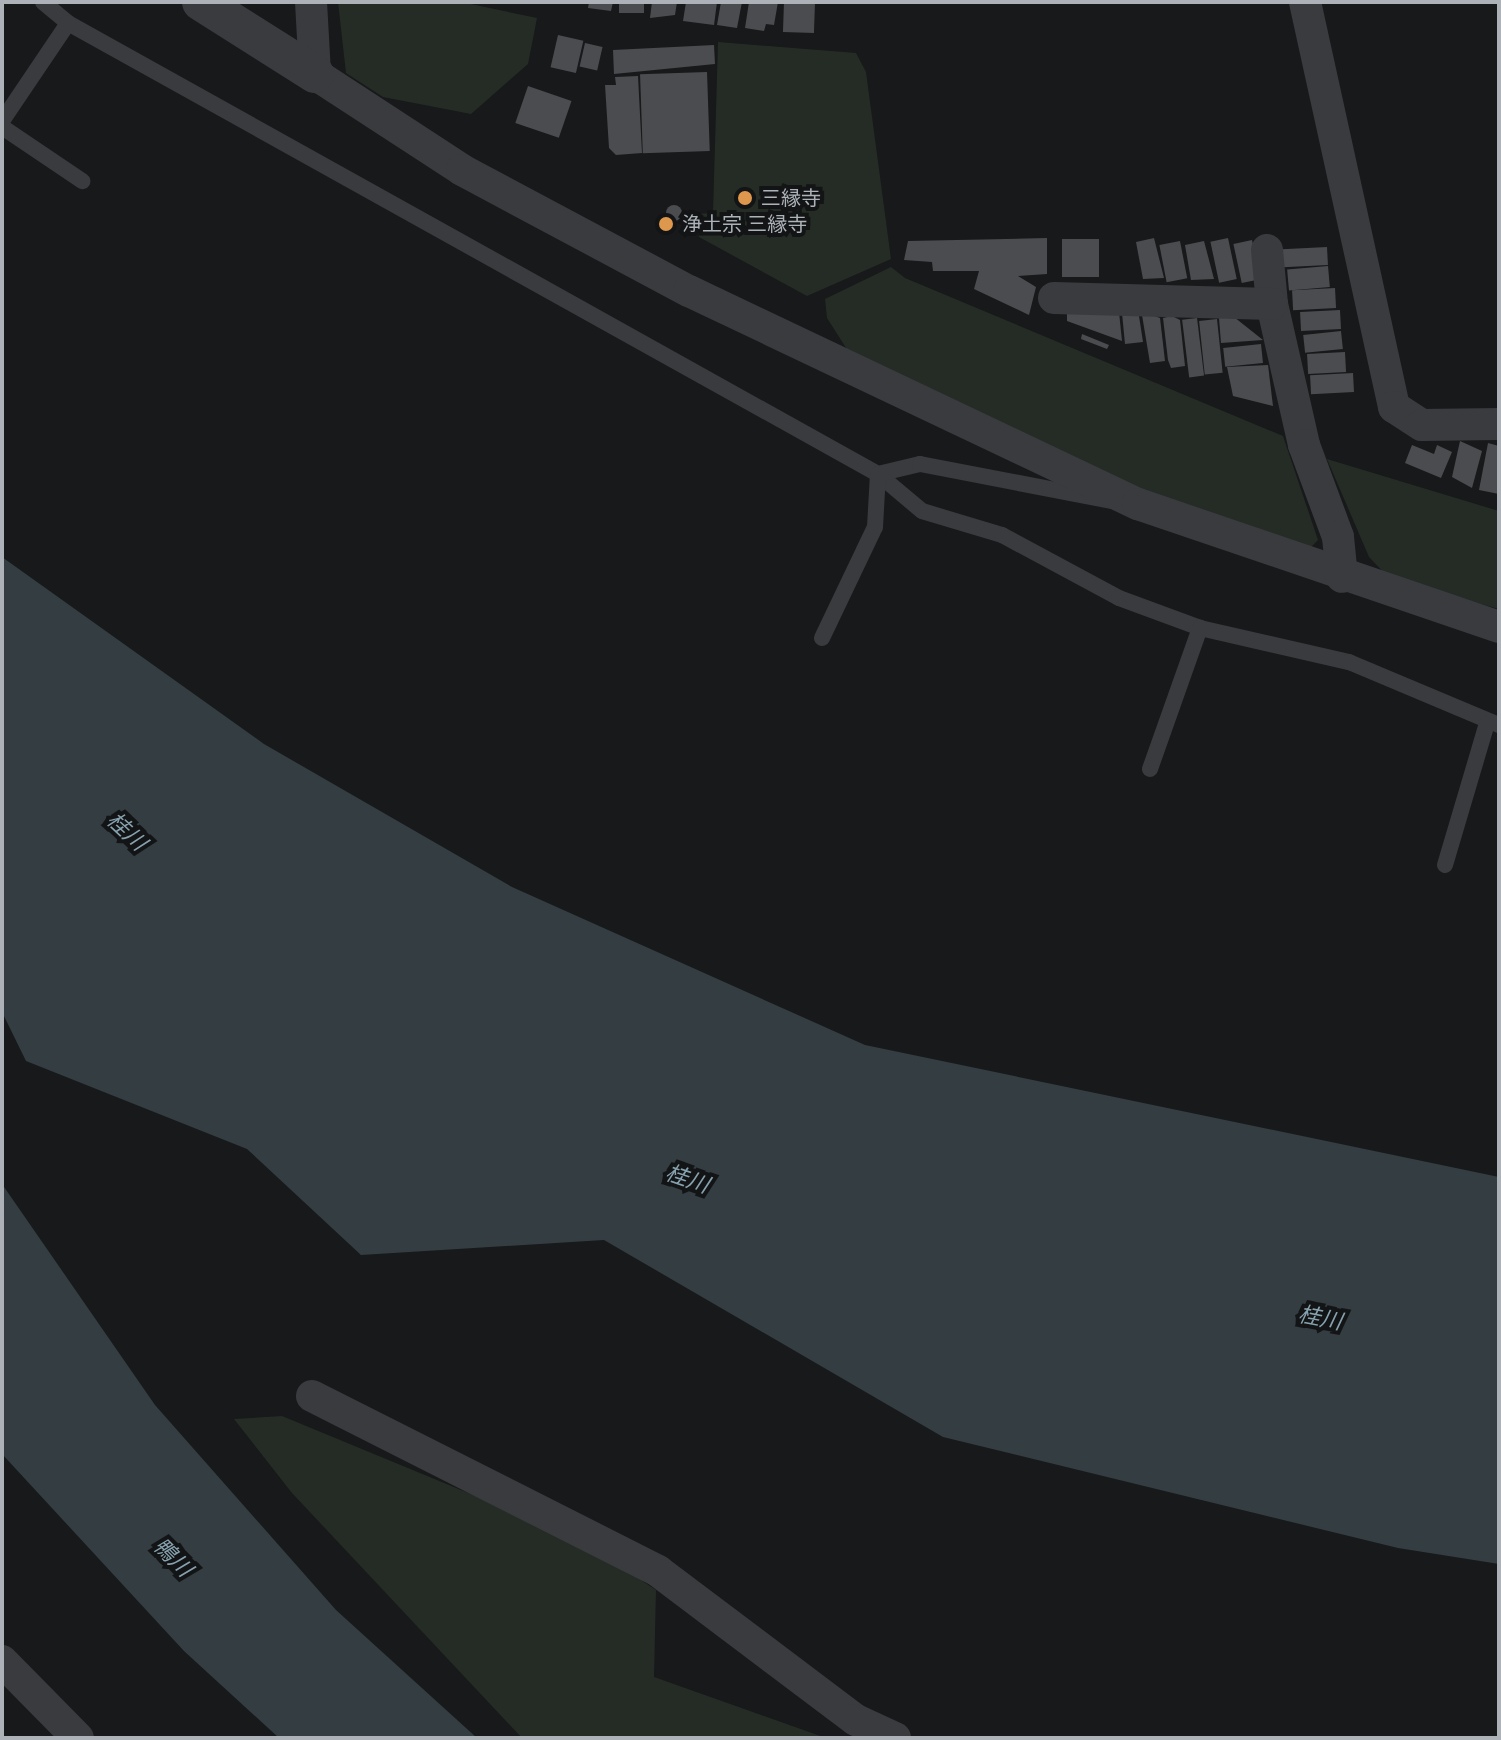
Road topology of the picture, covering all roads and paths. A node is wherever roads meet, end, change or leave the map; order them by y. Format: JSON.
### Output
{"nodes":[{"id":1,"x":43,"y":2,"type":"edge"},
{"id":2,"x":201,"y":2,"type":"edge"},
{"id":3,"x":311,"y":2,"type":"edge"},
{"id":4,"x":1305,"y":2,"type":"edge"},
{"id":5,"x":68,"y":23,"type":"junction"},
{"id":6,"x":315,"y":74,"type":"junction"},
{"id":7,"x":2,"y":124,"type":"edge"},
{"id":8,"x":82,"y":181,"type":"dead end"},
{"id":9,"x":1267,"y":250,"type":"dead end"},
{"id":10,"x":1054,"y":298,"type":"dead end"},
{"id":11,"x":1272,"y":304,"type":"junction"},
{"id":12,"x":1499,"y":424,"type":"edge"},
{"id":13,"x":878,"y":474,"type":"junction"},
{"id":14,"x":1138,"y":504,"type":"junction"},
{"id":15,"x":1342,"y":577,"type":"junction"},
{"id":16,"x":1499,"y":627,"type":"edge"},
{"id":17,"x":1200,"y":628,"type":"junction"},
{"id":18,"x":822,"y":638,"type":"dead end"},
{"id":19,"x":1493,"y":724,"type":"edge"},
{"id":20,"x":1150,"y":769,"type":"dead end"},
{"id":21,"x":1445,"y":865,"type":"dead end"},
{"id":22,"x":312,"y":1396,"type":"dead end"},
{"id":23,"x":2,"y":1661,"type":"edge"},
{"id":24,"x":78,"y":1738,"type":"edge"},
{"id":25,"x":895,"y":1738,"type":"edge"}],
"edges":[{"from":1,"to":5,"type":"lane"},
{"from":2,"to":6,"type":"street"},
{"from":3,"to":6,"type":"street"},
{"from":4,"to":12,"type":"street"},
{"from":5,"to":7,"type":"lane"},
{"from":5,"to":13,"type":"lane"},
{"from":6,"to":14,"type":"street"},
{"from":7,"to":8,"type":"lane"},
{"from":9,"to":11,"type":"street"},
{"from":10,"to":11,"type":"street"},
{"from":11,"to":15,"type":"street"},
{"from":13,"to":14,"type":"lane"},
{"from":13,"to":17,"type":"lane"},
{"from":13,"to":18,"type":"lane"},
{"from":14,"to":15,"type":"street"},
{"from":15,"to":16,"type":"street"},
{"from":17,"to":19,"type":"lane"},
{"from":17,"to":20,"type":"lane"},
{"from":19,"to":21,"type":"lane"},
{"from":22,"to":25,"type":"street"},
{"from":23,"to":24,"type":"street"}]}
